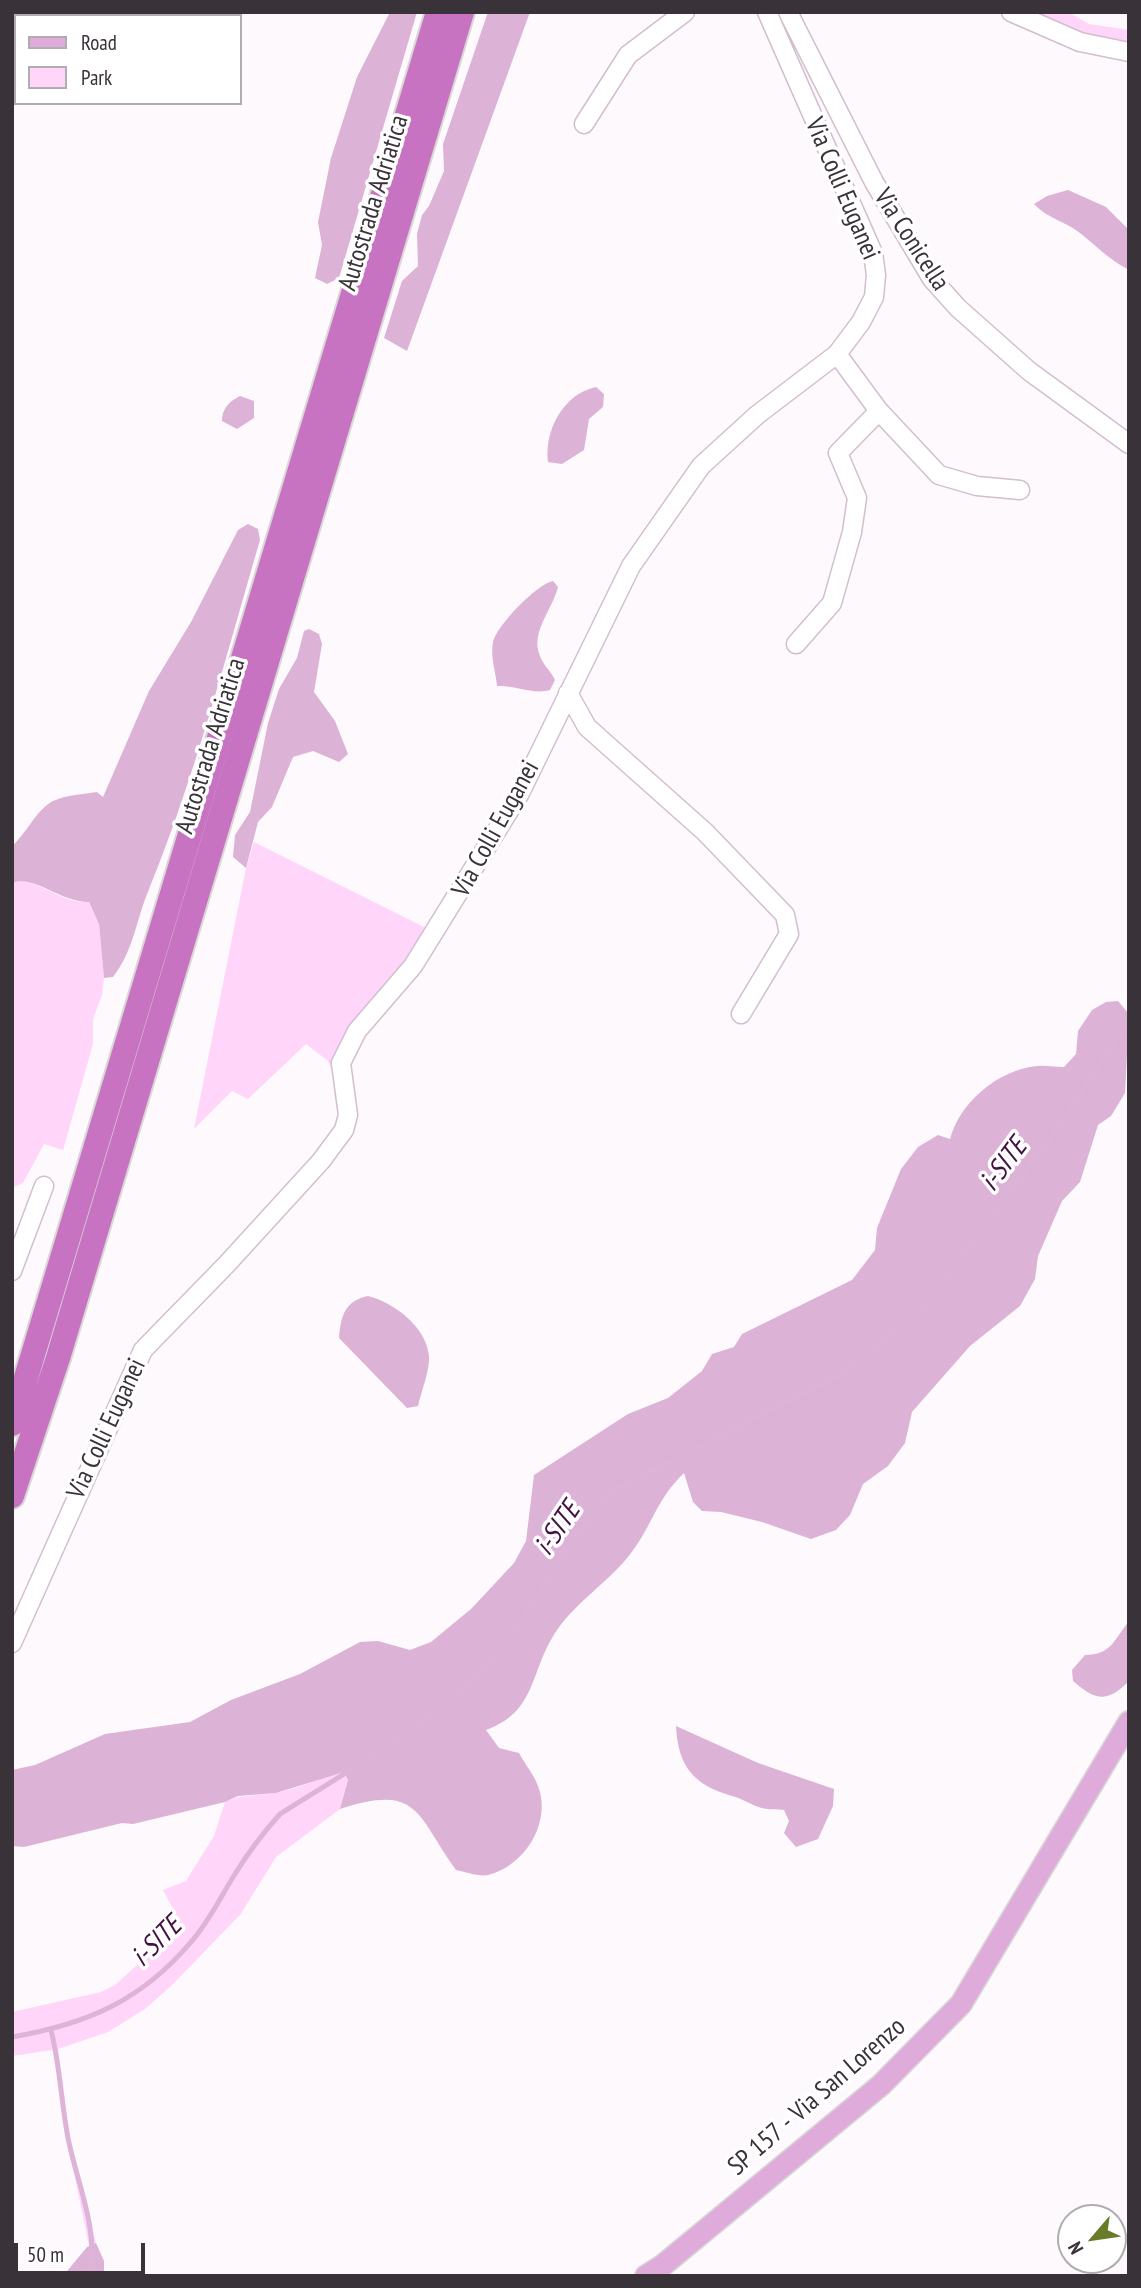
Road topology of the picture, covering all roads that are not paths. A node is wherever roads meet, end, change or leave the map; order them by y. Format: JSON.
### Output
{"nodes":[{"id":1,"x":438,"y":12,"type":"edge"},
{"id":2,"x":462,"y":12,"type":"edge"},
{"id":3,"x":685,"y":12,"type":"edge"},
{"id":4,"x":767,"y":12,"type":"edge"},
{"id":5,"x":788,"y":12,"type":"edge"},
{"id":6,"x":1011,"y":12,"type":"edge"},
{"id":7,"x":1129,"y":52,"type":"edge"},
{"id":8,"x":584,"y":124,"type":"dead end"},
{"id":9,"x":837,"y":354,"type":"junction"},
{"id":10,"x":879,"y":411,"type":"junction"},
{"id":11,"x":1129,"y":444,"type":"edge"},
{"id":12,"x":1020,"y":490,"type":"dead end"},
{"id":13,"x":796,"y":644,"type":"dead end"},
{"id":14,"x":568,"y":693,"type":"junction"},
{"id":15,"x":741,"y":1014,"type":"dead end"},
{"id":16,"x":44,"y":1186,"type":"dead end"},
{"id":17,"x":12,"y":1271,"type":"edge"},
{"id":18,"x":12,"y":1424,"type":"edge"},
{"id":19,"x":12,"y":1496,"type":"edge"},
{"id":20,"x":12,"y":1643,"type":"edge"},
{"id":21,"x":1129,"y":1722,"type":"edge"},
{"id":22,"x":646,"y":2276,"type":"edge"}],
"edges":[{"from":1,"to":18,"type":"highway","name":"Autostrada Adriatica"},
{"from":2,"to":19,"type":"highway","name":"Autostrada Adriatica"},
{"from":3,"to":8,"type":"street"},
{"from":4,"to":9,"type":"street","name":"Via Colli Euganei"},
{"from":5,"to":11,"type":"street","name":"Via Conicella"},
{"from":6,"to":7,"type":"street"},
{"from":9,"to":10,"type":"street"},
{"from":9,"to":14,"type":"street","name":"Via Colli Euganei"},
{"from":10,"to":12,"type":"street"},
{"from":10,"to":13,"type":"street"},
{"from":14,"to":15,"type":"street"},
{"from":14,"to":20,"type":"street","name":"Via Colli Euganei"},
{"from":16,"to":17,"type":"street"},
{"from":21,"to":22,"type":"main road","name":"SP 157 - Via San Lorenzo"}]}
